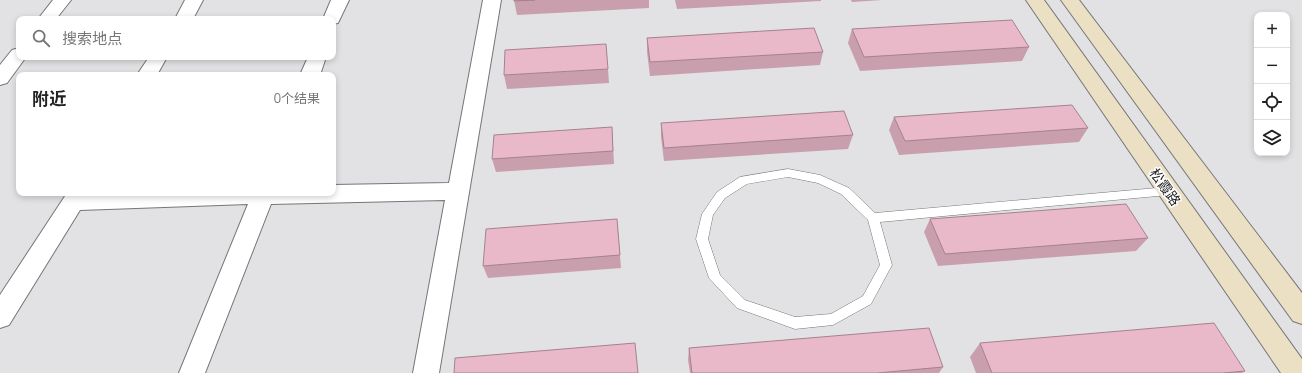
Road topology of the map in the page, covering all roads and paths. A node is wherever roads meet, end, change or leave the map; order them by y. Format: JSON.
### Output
{"nodes":[{"id":1,"x":62,"y":0,"type":"edge"},
{"id":2,"x":194,"y":0,"type":"edge"},
{"id":3,"x":340,"y":0,"type":"edge"},
{"id":4,"x":492,"y":0,"type":"edge"},
{"id":5,"x":1035,"y":0,"type":"edge"},
{"id":6,"x":1070,"y":0,"type":"edge"},
{"id":7,"x":49,"y":16,"type":"edge"},
{"id":8,"x":186,"y":16,"type":"edge"},
{"id":9,"x":333,"y":16,"type":"edge"},
{"id":10,"x":16,"y":58,"type":"edge"},
{"id":11,"x":156,"y":60,"type":"edge"},
{"id":12,"x":316,"y":60,"type":"edge"},
{"id":13,"x":150,"y":72,"type":"edge"},
{"id":14,"x":311,"y":72,"type":"edge"},
{"id":15,"x":0,"y":78,"type":"edge"},
{"id":16,"x":458,"y":191,"type":"junction"},
{"id":17,"x":1168,"y":191,"type":"junction"},
{"id":18,"x":336,"y":193,"type":"edge"},
{"id":19,"x":138,"y":196,"type":"edge"},
{"id":20,"x":262,"y":196,"type":"edge"},
{"id":21,"x":76,"y":197,"type":"edge"},
{"id":22,"x":873,"y":218,"type":"junction"},
{"id":23,"x":1302,"y":314,"type":"edge"},
{"id":24,"x":0,"y":317,"type":"edge"},
{"id":25,"x":192,"y":373,"type":"edge"},
{"id":26,"x":426,"y":373,"type":"edge"},
{"id":27,"x":1296,"y":373,"type":"edge"}],
"edges":[{"from":1,"to":7,"type":"street"},
{"from":2,"to":8,"type":"street"},
{"from":3,"to":9,"type":"street"},
{"from":4,"to":16,"type":"street"},
{"from":5,"to":17,"type":"main road","name":"松霞路"},
{"from":6,"to":23,"type":"main road"},
{"from":10,"to":15,"type":"street"},
{"from":11,"to":13,"type":"street"},
{"from":12,"to":14,"type":"street"},
{"from":16,"to":18,"type":"street"},
{"from":16,"to":26,"type":"street"},
{"from":17,"to":22,"type":"lane"},
{"from":17,"to":27,"type":"main road","name":"松霞路"},
{"from":19,"to":21,"type":"street"},
{"from":20,"to":25,"type":"street"},
{"from":21,"to":24,"type":"street"},
{"from":22,"to":22,"type":"lane"}]}
